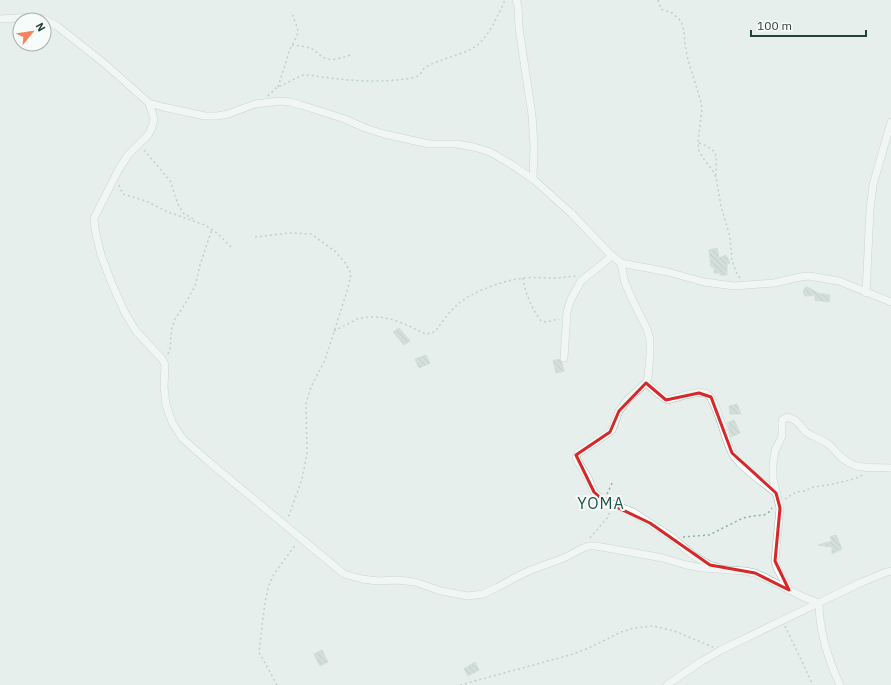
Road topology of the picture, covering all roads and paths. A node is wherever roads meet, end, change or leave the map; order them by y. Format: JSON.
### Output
{"nodes":[{"id":1,"x":505,"y":0,"type":"edge"},
{"id":2,"x":516,"y":0,"type":"edge"},
{"id":3,"x":658,"y":0,"type":"edge"},
{"id":4,"x":291,"y":12,"type":"dead end"},
{"id":5,"x":0,"y":19,"type":"edge"},
{"id":6,"x":292,"y":45,"type":"junction"},
{"id":7,"x":353,"y":54,"type":"dead end"},
{"id":8,"x":278,"y":87,"type":"junction"},
{"id":9,"x":150,"y":102,"type":"junction"},
{"id":10,"x":262,"y":103,"type":"junction"},
{"id":11,"x":891,"y":122,"type":"edge"},
{"id":12,"x":698,"y":142,"type":"junction"},
{"id":13,"x":139,"y":144,"type":"junction"},
{"id":14,"x":119,"y":169,"type":"junction"},
{"id":15,"x":716,"y":177,"type":"junction"},
{"id":16,"x":533,"y":179,"type":"junction"},
{"id":17,"x":197,"y":222,"type":"junction"},
{"id":18,"x":212,"y":229,"type":"junction"},
{"id":19,"x":255,"y":237,"type":"dead end"},
{"id":20,"x":231,"y":247,"type":"dead end"},
{"id":21,"x":612,"y":256,"type":"junction"},
{"id":22,"x":621,"y":263,"type":"junction"},
{"id":23,"x":579,"y":276,"type":"dead end"},
{"id":24,"x":523,"y":278,"type":"junction"},
{"id":25,"x":744,"y":285,"type":"junction"},
{"id":26,"x":866,"y":293,"type":"junction"},
{"id":27,"x":891,"y":302,"type":"edge"},
{"id":28,"x":567,"y":317,"type":"junction"},
{"id":29,"x":334,"y":331,"type":"junction"},
{"id":30,"x":564,"y":358,"type":"dead end"},
{"id":31,"x":165,"y":364,"type":"junction"},
{"id":32,"x":646,"y":383,"type":"junction"},
{"id":33,"x":874,"y":468,"type":"junction"},
{"id":34,"x":891,"y":468,"type":"edge"},
{"id":35,"x":613,"y":481,"type":"dead end"},
{"id":36,"x":776,"y":493,"type":"junction"},
{"id":37,"x":604,"y":501,"type":"junction"},
{"id":38,"x":780,"y":503,"type":"junction"},
{"id":39,"x":286,"y":526,"type":"junction"},
{"id":40,"x":301,"y":538,"type":"junction"},
{"id":41,"x":673,"y":538,"type":"junction"},
{"id":42,"x":583,"y":548,"type":"junction"},
{"id":43,"x":727,"y":570,"type":"junction"},
{"id":44,"x":891,"y":571,"type":"edge"},
{"id":45,"x":789,"y":590,"type":"junction"},
{"id":46,"x":819,"y":603,"type":"junction"},
{"id":47,"x":782,"y":621,"type":"junction"},
{"id":48,"x":721,"y":650,"type":"junction"},
{"id":49,"x":277,"y":685,"type":"edge"},
{"id":50,"x":460,"y":685,"type":"edge"},
{"id":51,"x":667,"y":685,"type":"edge"},
{"id":52,"x":813,"y":685,"type":"edge"},
{"id":53,"x":840,"y":685,"type":"edge"}],
"edges":[{"from":1,"to":8,"type":"path"},
{"from":2,"to":16,"type":"street"},
{"from":3,"to":12,"type":"path"},
{"from":4,"to":6,"type":"path"},
{"from":5,"to":9,"type":"street"},
{"from":6,"to":7,"type":"path"},
{"from":6,"to":8,"type":"path"},
{"from":8,"to":10,"type":"path"},
{"from":9,"to":10,"type":"street"},
{"from":9,"to":13,"type":"street"},
{"from":10,"to":16,"type":"street"},
{"from":11,"to":26,"type":"street"},
{"from":12,"to":15,"type":"path"},
{"from":12,"to":15,"type":"path"},
{"from":13,"to":14,"type":"street"},
{"from":13,"to":17,"type":"path"},
{"from":14,"to":17,"type":"path"},
{"from":14,"to":31,"type":"street"},
{"from":15,"to":25,"type":"path"},
{"from":16,"to":21,"type":"street"},
{"from":17,"to":18,"type":"path"},
{"from":18,"to":20,"type":"path"},
{"from":18,"to":31,"type":"path"},
{"from":19,"to":29,"type":"path"},
{"from":21,"to":22,"type":"street"},
{"from":21,"to":28,"type":"street"},
{"from":22,"to":25,"type":"street"},
{"from":22,"to":32,"type":"street"},
{"from":23,"to":24,"type":"path"},
{"from":24,"to":28,"type":"path"},
{"from":24,"to":29,"type":"path"},
{"from":25,"to":26,"type":"street"},
{"from":26,"to":27,"type":"street"},
{"from":28,"to":30,"type":"street"},
{"from":29,"to":39,"type":"path"},
{"from":31,"to":39,"type":"street"},
{"from":32,"to":36,"type":"street"},
{"from":32,"to":37,"type":"street"},
{"from":33,"to":34,"type":"street"},
{"from":33,"to":36,"type":"street"},
{"from":33,"to":38,"type":"path"},
{"from":35,"to":37,"type":"path"},
{"from":36,"to":38,"type":"street"},
{"from":37,"to":41,"type":"street"},
{"from":37,"to":42,"type":"path"},
{"from":38,"to":41,"type":"path"},
{"from":38,"to":45,"type":"street"},
{"from":39,"to":40,"type":"street"},
{"from":40,"to":42,"type":"street"},
{"from":40,"to":49,"type":"path"},
{"from":41,"to":43,"type":"street"},
{"from":42,"to":43,"type":"street"},
{"from":43,"to":45,"type":"street"},
{"from":44,"to":46,"type":"street"},
{"from":45,"to":46,"type":"street"},
{"from":46,"to":47,"type":"street"},
{"from":46,"to":53,"type":"street"},
{"from":47,"to":48,"type":"street"},
{"from":47,"to":52,"type":"path"},
{"from":48,"to":50,"type":"path"},
{"from":48,"to":51,"type":"street"}]}
